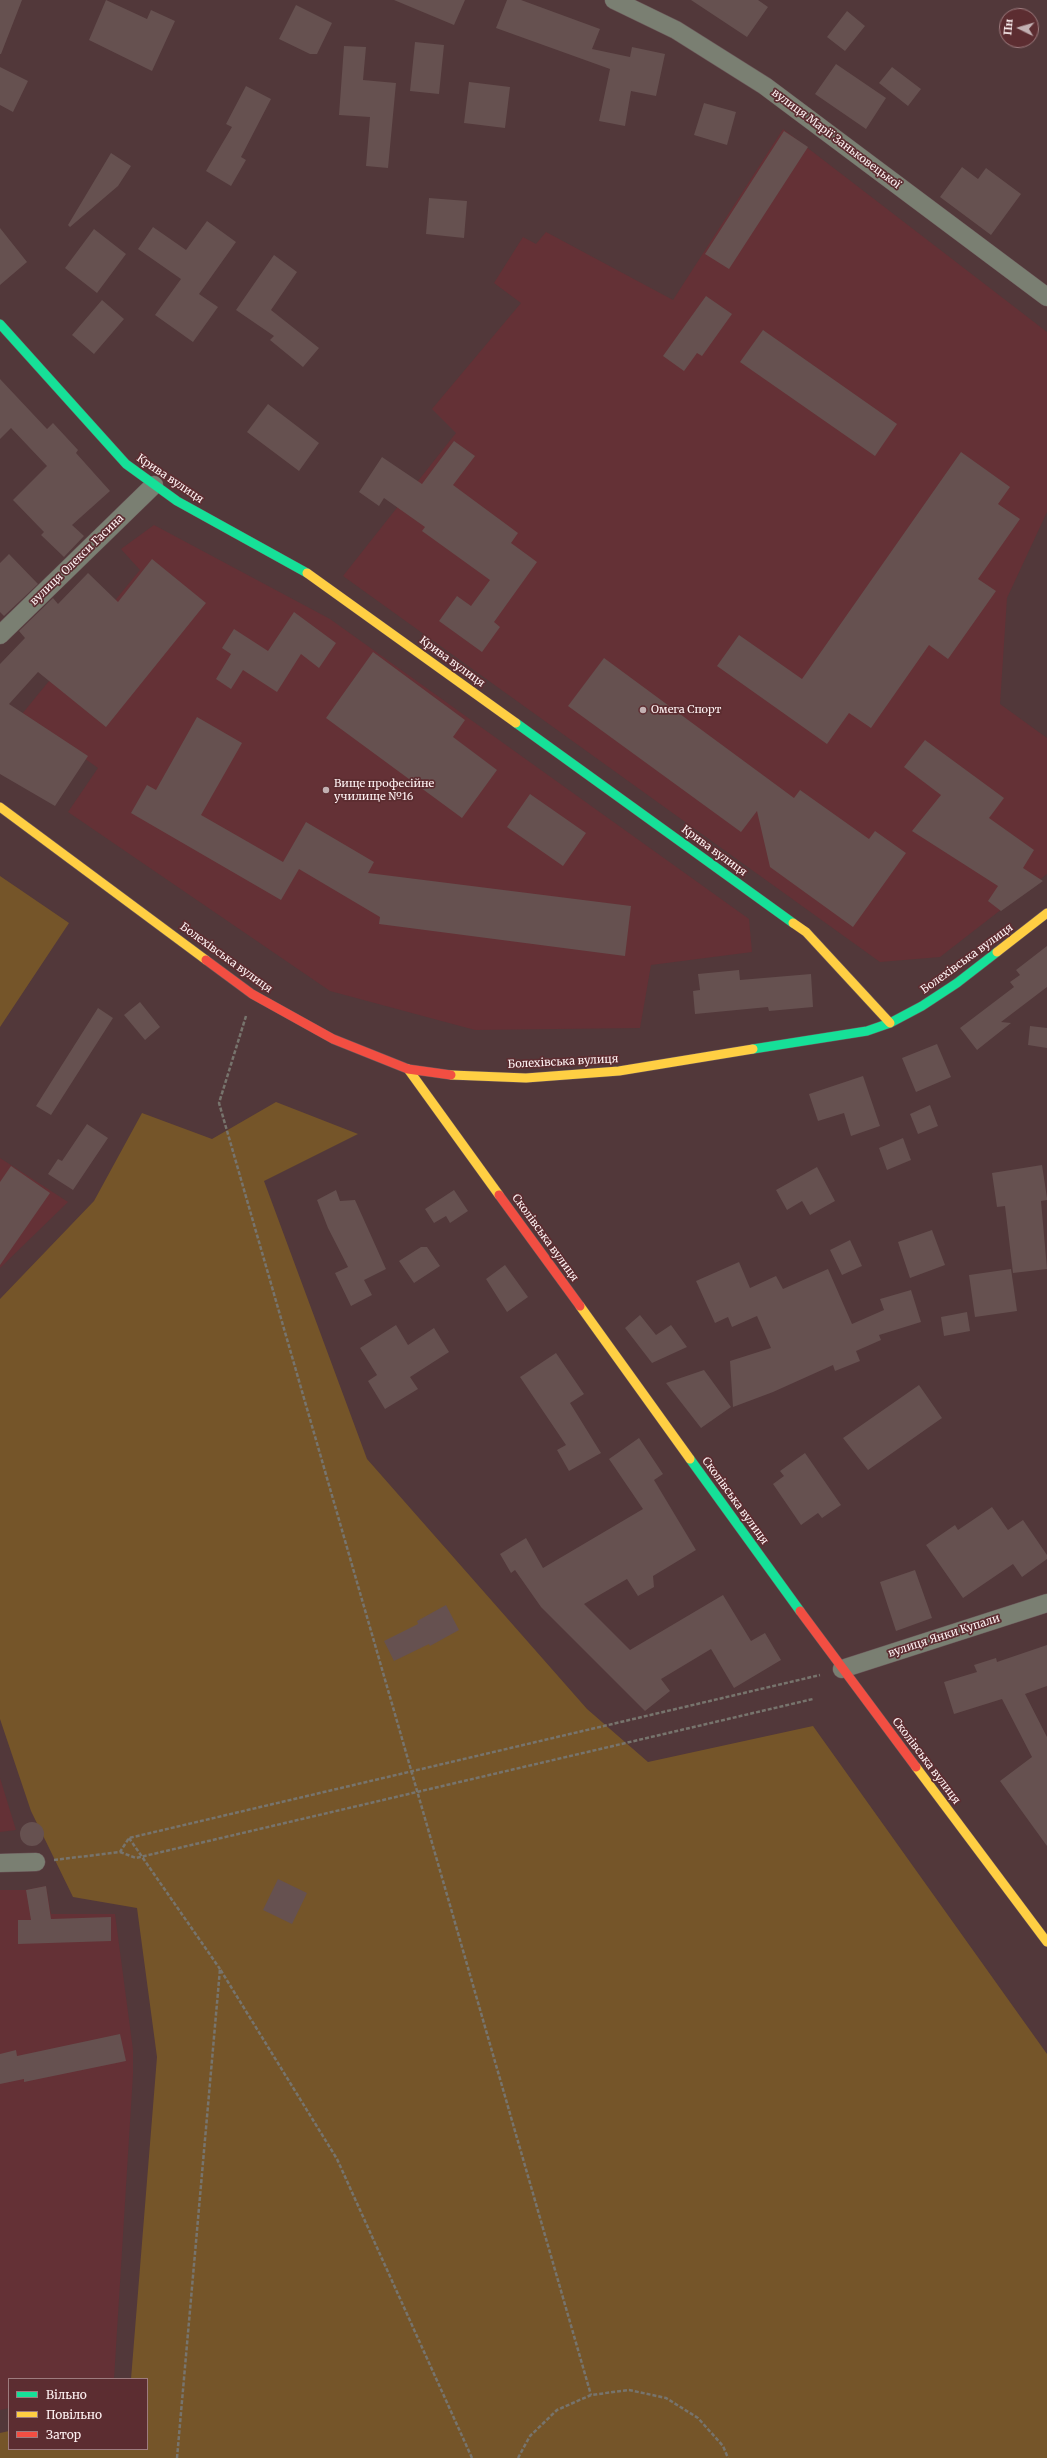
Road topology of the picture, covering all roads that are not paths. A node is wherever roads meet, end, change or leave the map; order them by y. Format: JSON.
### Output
{"nodes":[{"id":1,"x":614,"y":0,"type":"edge"},
{"id":2,"x":1047,"y":297,"type":"edge"},
{"id":3,"x":0,"y":324,"type":"edge"},
{"id":4,"x":154,"y":485,"type":"junction"},
{"id":5,"x":0,"y":635,"type":"edge"},
{"id":6,"x":0,"y":807,"type":"edge"},
{"id":7,"x":1047,"y":913,"type":"edge"},
{"id":8,"x":890,"y":1023,"type":"junction"},
{"id":9,"x":408,"y":1070,"type":"junction"},
{"id":10,"x":1047,"y":1603,"type":"edge"},
{"id":11,"x":842,"y":1668,"type":"junction"},
{"id":12,"x":36,"y":1862,"type":"road end"},
{"id":13,"x":0,"y":1863,"type":"edge"},
{"id":14,"x":1047,"y":1942,"type":"edge"}],
"edges":[{"from":1,"to":2,"type":"street","name":"вулиця Марії Заньковецької"},
{"from":3,"to":4,"type":"street","name":"Крива вулиця"},
{"from":4,"to":5,"type":"street","name":"вулиця Олекси Гасина"},
{"from":4,"to":8,"type":"street","name":"Крива вулиця"},
{"from":6,"to":9,"type":"street","name":"Болехівська вулиця"},
{"from":7,"to":8,"type":"street","name":"Болехівська вулиця"},
{"from":8,"to":9,"type":"street","name":"Болехівська вулиця"},
{"from":9,"to":11,"type":"street","name":"Сколівська вулиця"},
{"from":10,"to":11,"type":"street","name":"вулиця Янки Купали"},
{"from":11,"to":14,"type":"street","name":"Сколівська вулиця"},
{"from":12,"to":13,"type":"street"}]}
